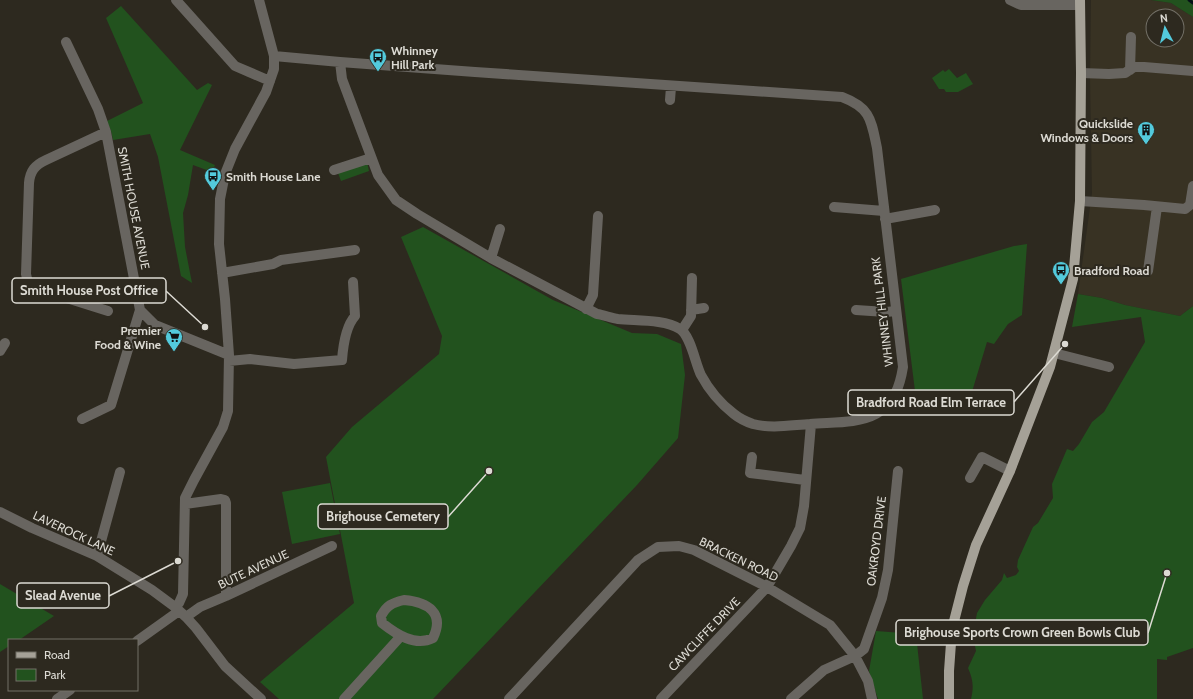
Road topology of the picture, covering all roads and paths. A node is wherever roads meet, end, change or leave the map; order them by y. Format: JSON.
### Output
{"nodes":[{"id":1,"x":176,"y":0,"type":"edge"},
{"id":2,"x":259,"y":0,"type":"edge"},
{"id":3,"x":1010,"y":0,"type":"edge"},
{"id":4,"x":1021,"y":0,"type":"edge"},
{"id":5,"x":1060,"y":2,"type":"edge"},
{"id":6,"x":1080,"y":2,"type":"edge"},
{"id":7,"x":1038,"y":6,"type":"junction"},
{"id":8,"x":1131,"y":37,"type":"dead end"},
{"id":9,"x":66,"y":42,"type":"dead end"},
{"id":10,"x":274,"y":56,"type":"junction"},
{"id":11,"x":340,"y":62,"type":"junction"},
{"id":12,"x":1130,"y":70,"type":"junction"},
{"id":13,"x":1193,"y":72,"type":"edge"},
{"id":14,"x":1081,"y":73,"type":"junction"},
{"id":15,"x":270,"y":81,"type":"junction"},
{"id":16,"x":671,"y":86,"type":"junction"},
{"id":17,"x":670,"y":100,"type":"dead end"},
{"id":18,"x":106,"y":132,"type":"junction"},
{"id":19,"x":371,"y":158,"type":"junction"},
{"id":20,"x":334,"y":170,"type":"dead end"},
{"id":21,"x":1193,"y":186,"type":"edge"},
{"id":22,"x":1080,"y":202,"type":"junction"},
{"id":23,"x":834,"y":207,"type":"dead end"},
{"id":24,"x":1157,"y":207,"type":"junction"},
{"id":25,"x":935,"y":210,"type":"dead end"},
{"id":26,"x":884,"y":215,"type":"junction"},
{"id":27,"x":598,"y":216,"type":"dead end"},
{"id":28,"x":500,"y":229,"type":"dead end"},
{"id":29,"x":355,"y":250,"type":"dead end"},
{"id":30,"x":491,"y":258,"type":"junction"},
{"id":31,"x":1148,"y":271,"type":"dead end"},
{"id":32,"x":222,"y":273,"type":"junction"},
{"id":33,"x":692,"y":278,"type":"dead end"},
{"id":34,"x":353,"y":282,"type":"dead end"},
{"id":35,"x":586,"y":308,"type":"junction"},
{"id":36,"x":704,"y":308,"type":"dead end"},
{"id":37,"x":140,"y":310,"type":"junction"},
{"id":38,"x":691,"y":310,"type":"junction"},
{"id":39,"x":856,"y":310,"type":"dead end"},
{"id":40,"x":108,"y":311,"type":"dead end"},
{"id":41,"x":896,"y":311,"type":"junction"},
{"id":42,"x":682,"y":330,"type":"junction"},
{"id":43,"x":1054,"y":353,"type":"junction"},
{"id":44,"x":229,"y":358,"type":"junction"},
{"id":45,"x":1109,"y":367,"type":"dead end"},
{"id":46,"x":82,"y":419,"type":"dead end"},
{"id":47,"x":810,"y":424,"type":"junction"},
{"id":48,"x":752,"y":457,"type":"dead end"},
{"id":49,"x":898,"y":471,"type":"dead end"},
{"id":50,"x":1010,"y":471,"type":"junction"},
{"id":51,"x":120,"y":472,"type":"dead end"},
{"id":52,"x":970,"y":478,"type":"dead end"},
{"id":53,"x":806,"y":480,"type":"junction"},
{"id":54,"x":185,"y":504,"type":"junction"},
{"id":55,"x":0,"y":512,"type":"edge"},
{"id":56,"x":332,"y":546,"type":"dead end"},
{"id":57,"x":97,"y":556,"type":"junction"},
{"id":58,"x":767,"y":587,"type":"junction"},
{"id":59,"x":226,"y":596,"type":"junction"},
{"id":60,"x":180,"y":612,"type":"junction"},
{"id":61,"x":401,"y":636,"type":"junction"},
{"id":62,"x":138,"y":640,"type":"edge"},
{"id":63,"x":855,"y":656,"type":"junction"},
{"id":64,"x":69,"y":691,"type":"edge"},
{"id":65,"x":57,"y":699,"type":"edge"},
{"id":66,"x":261,"y":699,"type":"edge"},
{"id":67,"x":344,"y":699,"type":"edge"},
{"id":68,"x":509,"y":699,"type":"edge"},
{"id":69,"x":660,"y":699,"type":"edge"},
{"id":70,"x":791,"y":699,"type":"edge"},
{"id":71,"x":872,"y":699,"type":"edge"},
{"id":72,"x":949,"y":699,"type":"edge"}],
"edges":[{"from":1,"to":15,"type":"street"},
{"from":2,"to":10,"type":"street"},
{"from":3,"to":7,"type":"street"},
{"from":4,"to":7,"type":"street"},
{"from":5,"to":6,"type":"street"},
{"from":5,"to":7,"type":"street"},
{"from":6,"to":14,"type":"main road"},
{"from":8,"to":12,"type":"street"},
{"from":9,"to":18,"type":"street","name":"SMITH HOUSE AVENUE"},
{"from":10,"to":11,"type":"street","name":"WHINNEY HILL PARK"},
{"from":10,"to":15,"type":"street"},
{"from":11,"to":16,"type":"street","name":"WHINNEY HILL PARK"},
{"from":11,"to":19,"type":"street"},
{"from":12,"to":13,"type":"street"},
{"from":12,"to":14,"type":"street"},
{"from":14,"to":22,"type":"main road"},
{"from":15,"to":32,"type":"street"},
{"from":16,"to":17,"type":"street"},
{"from":16,"to":26,"type":"street","name":"WHINNEY HILL PARK"},
{"from":18,"to":37,"type":"street","name":"SMITH HOUSE AVENUE"},
{"from":18,"to":40,"type":"street"},
{"from":19,"to":20,"type":"street"},
{"from":19,"to":30,"type":"street"},
{"from":21,"to":24,"type":"street"},
{"from":22,"to":24,"type":"street"},
{"from":22,"to":43,"type":"main road"},
{"from":23,"to":26,"type":"street"},
{"from":24,"to":31,"type":"street"},
{"from":25,"to":26,"type":"street"},
{"from":26,"to":41,"type":"street","name":"WHINNEY HILL PARK"},
{"from":27,"to":35,"type":"street"},
{"from":28,"to":30,"type":"street"},
{"from":29,"to":32,"type":"street"},
{"from":30,"to":35,"type":"street"},
{"from":32,"to":44,"type":"street"},
{"from":33,"to":38,"type":"street"},
{"from":34,"to":44,"type":"street"},
{"from":35,"to":42,"type":"street"},
{"from":36,"to":38,"type":"street"},
{"from":37,"to":44,"type":"street"},
{"from":37,"to":46,"type":"street"},
{"from":38,"to":42,"type":"street"},
{"from":39,"to":41,"type":"street"},
{"from":41,"to":47,"type":"street","name":"WHINNEY HILL PARK"},
{"from":42,"to":47,"type":"street","name":"WHINNEY HILL PARK"},
{"from":43,"to":45,"type":"street"},
{"from":43,"to":50,"type":"main road"},
{"from":44,"to":54,"type":"street"},
{"from":47,"to":53,"type":"street","name":"CAWCLIFFE DRIVE"},
{"from":48,"to":53,"type":"street"},
{"from":49,"to":63,"type":"street","name":"OAKROYD DRIVE"},
{"from":50,"to":52,"type":"street"},
{"from":50,"to":72,"type":"main road"},
{"from":51,"to":57,"type":"street"},
{"from":53,"to":58,"type":"street","name":"CAWCLIFFE DRIVE"},
{"from":54,"to":59,"type":"street"},
{"from":54,"to":60,"type":"street"},
{"from":55,"to":57,"type":"street","name":"LAVEROCK LANE"},
{"from":56,"to":59,"type":"street","name":"BUTE AVENUE"},
{"from":57,"to":60,"type":"street","name":"LAVEROCK LANE"},
{"from":58,"to":63,"type":"street","name":"BRACKEN ROAD"},
{"from":58,"to":68,"type":"street","name":"BRACKEN ROAD"},
{"from":58,"to":69,"type":"street","name":"CAWCLIFFE DRIVE"},
{"from":59,"to":60,"type":"street","name":"BUTE AVENUE"},
{"from":60,"to":62,"type":"street","name":"BUTE AVENUE"},
{"from":60,"to":66,"type":"street","name":"LAVEROCK LANE"},
{"from":61,"to":61,"type":"street"},
{"from":61,"to":67,"type":"street"},
{"from":63,"to":70,"type":"street"},
{"from":63,"to":71,"type":"street","name":"BRACKEN ROAD"},
{"from":64,"to":65,"type":"street"}]}
